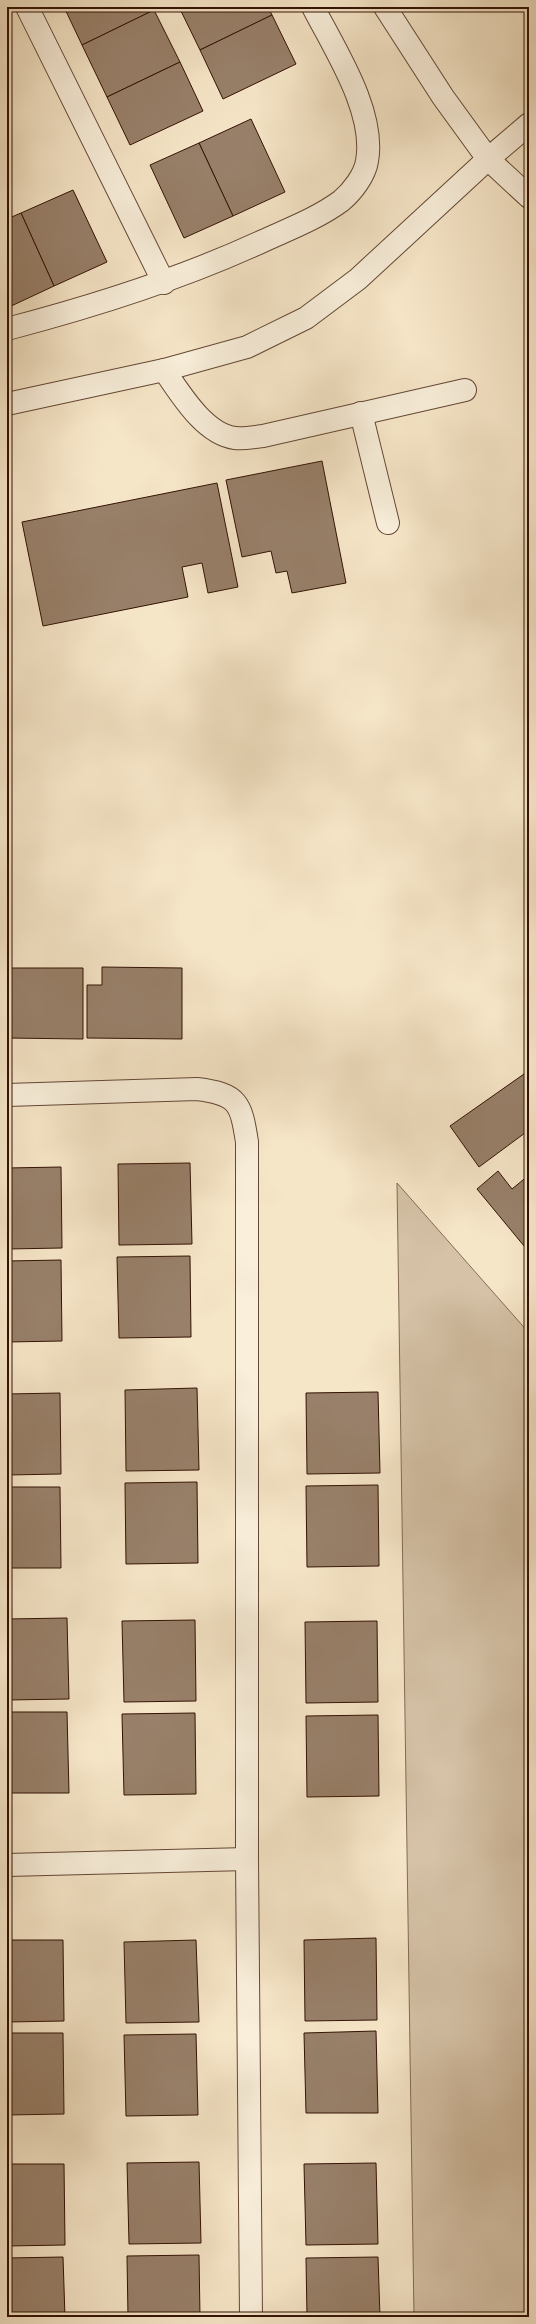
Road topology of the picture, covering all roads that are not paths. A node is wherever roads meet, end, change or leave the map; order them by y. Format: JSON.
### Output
{"nodes":[{"id":1,"x":27,"y":7,"type":"edge"},
{"id":2,"x":314,"y":7,"type":"edge"},
{"id":3,"x":385,"y":7,"type":"edge"},
{"id":4,"x":529,"y":124,"type":"edge"},
{"id":5,"x":488,"y":159,"type":"junction"},
{"id":6,"x":529,"y":197,"type":"edge"},
{"id":7,"x":164,"y":283,"type":"junction"},
{"id":8,"x":7,"y":329,"type":"edge"},
{"id":9,"x":164,"y":370,"type":"junction"},
{"id":10,"x":465,"y":390,"type":"dead end"},
{"id":11,"x":7,"y":404,"type":"edge"},
{"id":12,"x":361,"y":413,"type":"junction"},
{"id":13,"x":388,"y":523,"type":"dead end"},
{"id":14,"x":7,"y":1095,"type":"edge"},
{"id":15,"x":248,"y":1859,"type":"junction"},
{"id":16,"x":7,"y":1865,"type":"edge"},
{"id":17,"x":251,"y":2317,"type":"edge"}],
"edges":[{"from":1,"to":7,"type":"street"},
{"from":2,"to":7,"type":"street"},
{"from":3,"to":5,"type":"street"},
{"from":4,"to":5,"type":"street"},
{"from":5,"to":6,"type":"street"},
{"from":5,"to":9,"type":"street"},
{"from":7,"to":8,"type":"street"},
{"from":9,"to":11,"type":"street"},
{"from":9,"to":12,"type":"street"},
{"from":10,"to":12,"type":"street"},
{"from":12,"to":13,"type":"street"},
{"from":14,"to":15,"type":"street"},
{"from":15,"to":16,"type":"street"},
{"from":15,"to":17,"type":"street"}]}
